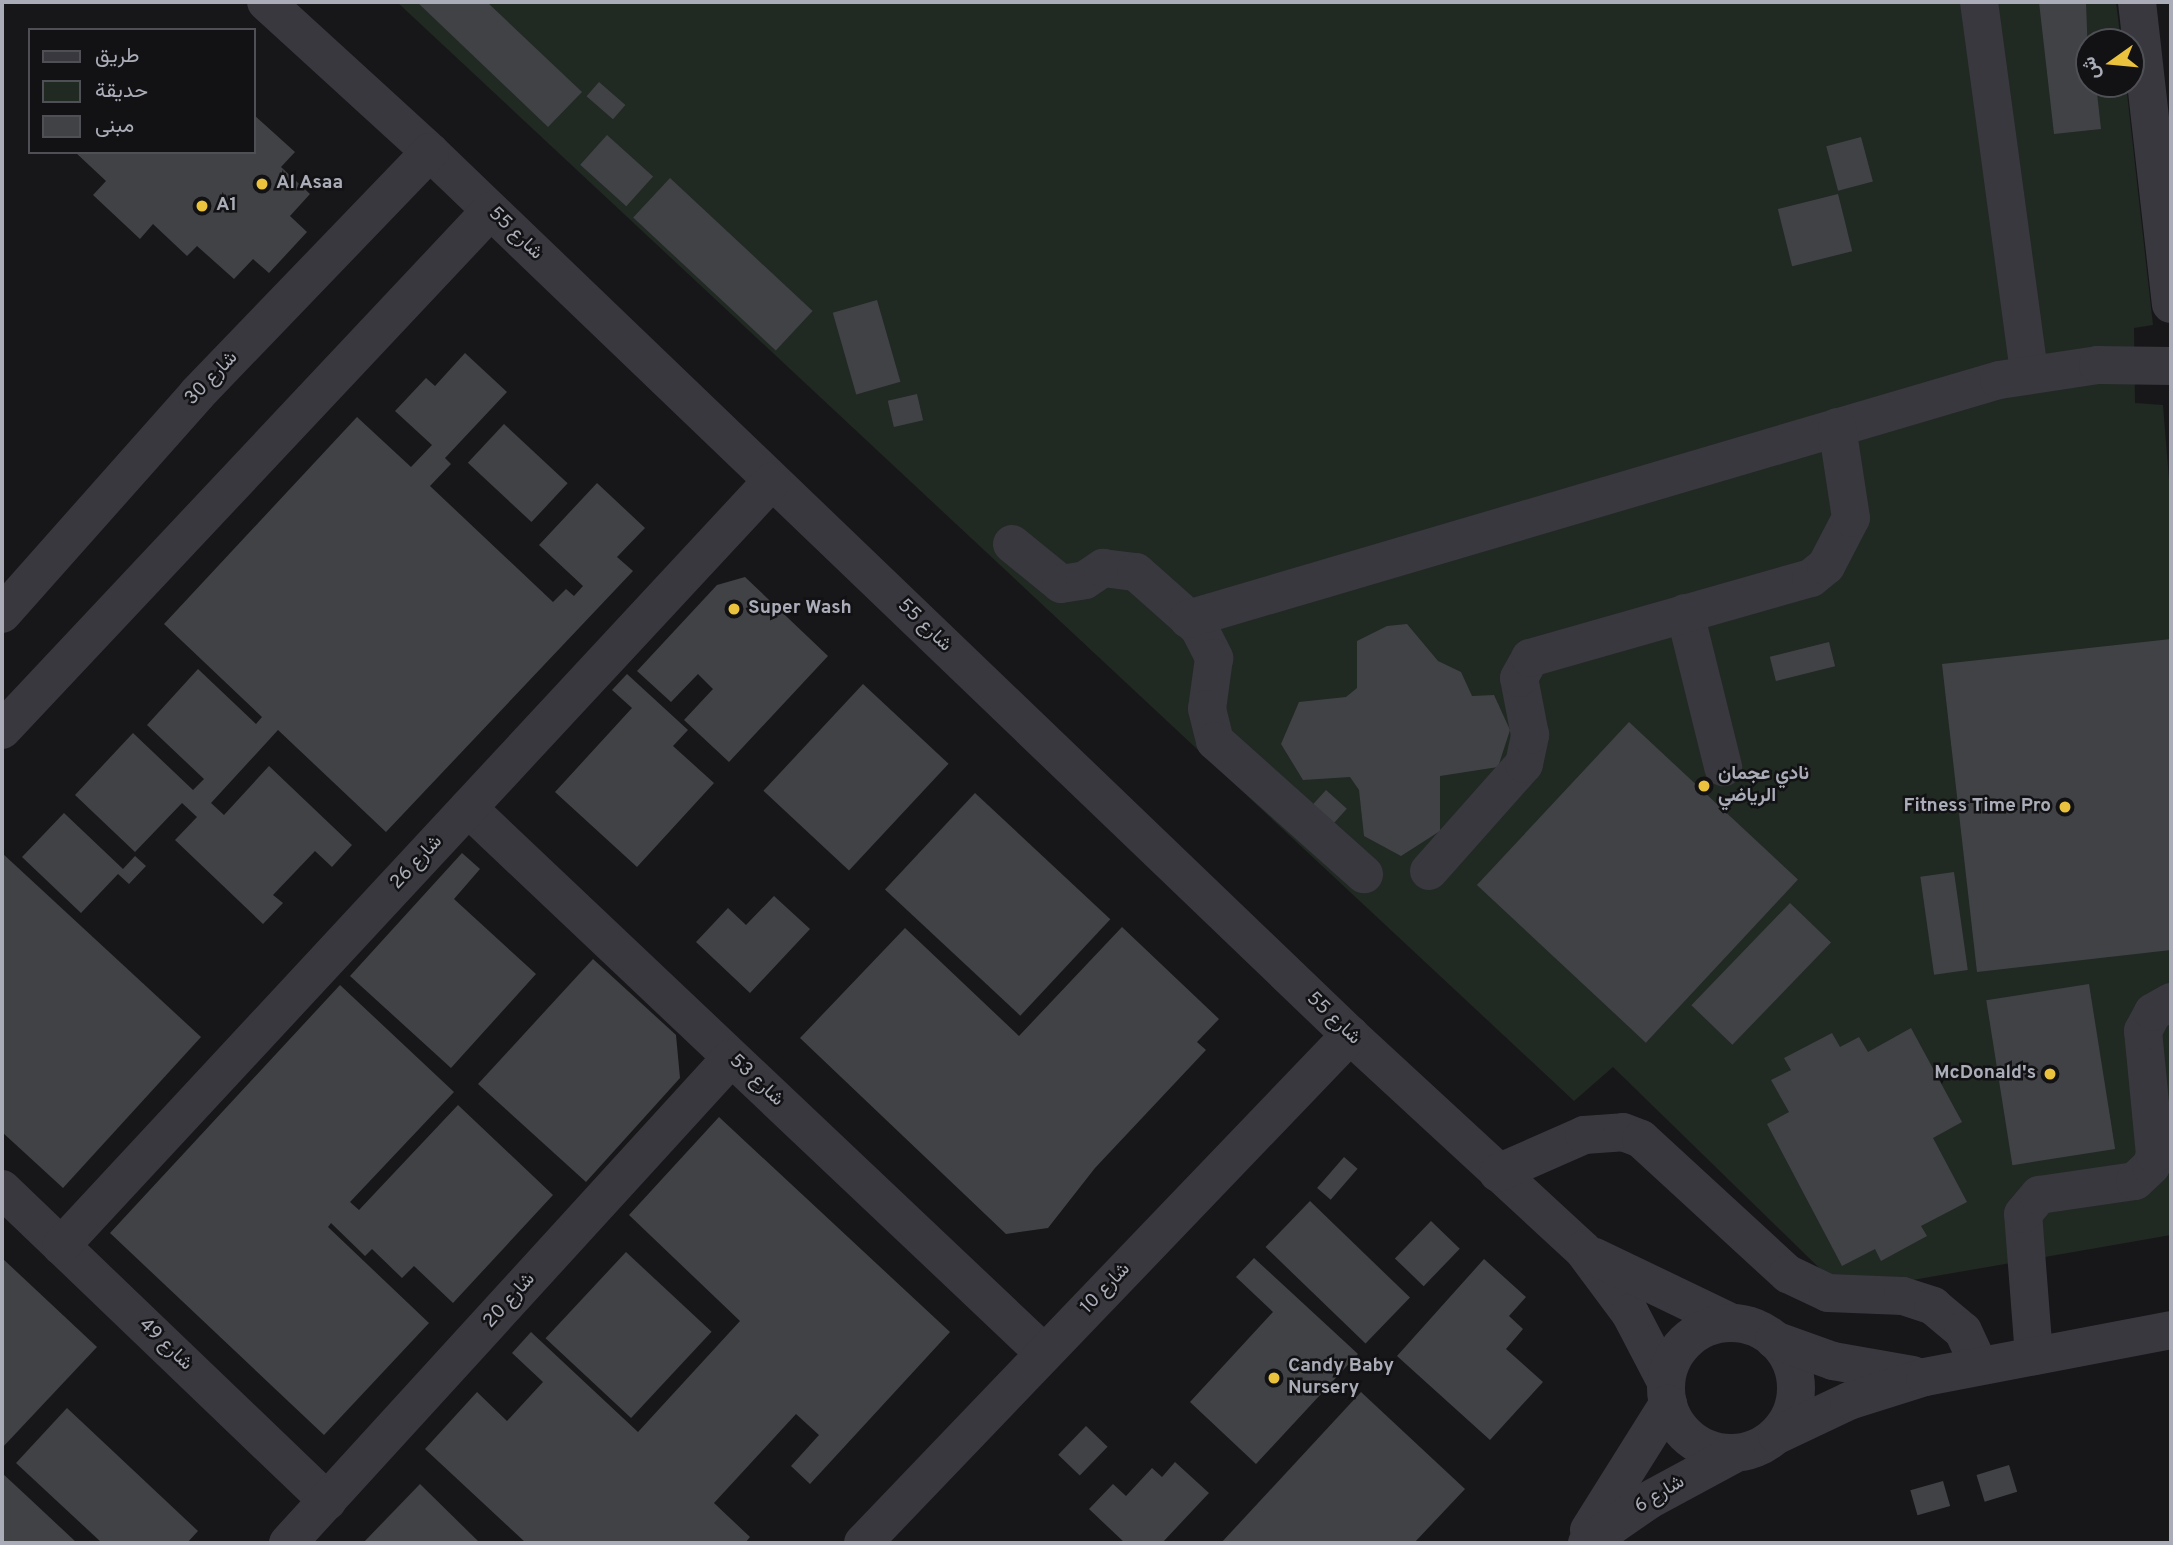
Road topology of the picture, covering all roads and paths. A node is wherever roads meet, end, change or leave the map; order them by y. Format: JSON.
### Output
{"nodes":[{"id":1,"x":266,"y":2,"type":"edge"},
{"id":2,"x":1979,"y":2,"type":"edge"},
{"id":3,"x":2137,"y":2,"type":"edge"},
{"id":4,"x":430,"y":152,"type":"junction"},
{"id":5,"x":490,"y":211,"type":"junction"},
{"id":6,"x":2171,"y":304,"type":"edge"},
{"id":7,"x":2171,"y":366,"type":"edge"},
{"id":8,"x":2029,"y":374,"type":"junction"},
{"id":9,"x":1837,"y":427,"type":"junction"},
{"id":10,"x":772,"y":481,"type":"junction"},
{"id":11,"x":1012,"y":544,"type":"dead end"},
{"id":12,"x":1685,"y":613,"type":"junction"},
{"id":13,"x":2,"y":614,"type":"edge"},
{"id":14,"x":1188,"y":619,"type":"junction"},
{"id":15,"x":2,"y":730,"type":"edge"},
{"id":16,"x":1723,"y":767,"type":"dead end"},
{"id":17,"x":468,"y":808,"type":"junction"},
{"id":18,"x":1429,"y":871,"type":"dead end"},
{"id":19,"x":1364,"y":874,"type":"dead end"},
{"id":20,"x":2171,"y":1002,"type":"edge"},
{"id":21,"x":1350,"y":1035,"type":"junction"},
{"id":22,"x":732,"y":1058,"type":"junction"},
{"id":23,"x":1498,"y":1172,"type":"junction"},
{"id":24,"x":2,"y":1189,"type":"edge"},
{"id":25,"x":61,"y":1246,"type":"junction"},
{"id":26,"x":1583,"y":1250,"type":"junction"},
{"id":27,"x":1732,"y":1323,"type":"junction"},
{"id":28,"x":2171,"y":1330,"type":"edge"},
{"id":29,"x":1774,"y":1340,"type":"junction"},
{"id":30,"x":1044,"y":1353,"type":"junction"},
{"id":31,"x":2034,"y":1356,"type":"junction"},
{"id":32,"x":1979,"y":1366,"type":"junction"},
{"id":33,"x":1925,"y":1377,"type":"junction"},
{"id":34,"x":1667,"y":1393,"type":"junction"},
{"id":35,"x":1777,"y":1435,"type":"junction"},
{"id":36,"x":1736,"y":1453,"type":"junction"},
{"id":37,"x":327,"y":1501,"type":"junction"},
{"id":38,"x":288,"y":1543,"type":"edge"},
{"id":39,"x":863,"y":1543,"type":"edge"},
{"id":40,"x":1579,"y":1543,"type":"edge"},
{"id":41,"x":1587,"y":1543,"type":"edge"}],
"edges":[{"from":1,"to":4,"type":"street","name":"شارع 55"},
{"from":2,"to":8,"type":"street"},
{"from":3,"to":6,"type":"street"},
{"from":4,"to":5,"type":"street","name":"شارع 55"},
{"from":4,"to":13,"type":"street","name":"شارع 30"},
{"from":5,"to":10,"type":"street","name":"شارع 55"},
{"from":5,"to":15,"type":"street"},
{"from":7,"to":8,"type":"street"},
{"from":8,"to":9,"type":"street"},
{"from":9,"to":12,"type":"street"},
{"from":9,"to":14,"type":"street"},
{"from":10,"to":17,"type":"street","name":"شارع 26"},
{"from":10,"to":21,"type":"street","name":"شارع 55"},
{"from":11,"to":14,"type":"street"},
{"from":12,"to":16,"type":"street"},
{"from":12,"to":18,"type":"street"},
{"from":14,"to":19,"type":"street"},
{"from":17,"to":22,"type":"street","name":"شارع 53"},
{"from":17,"to":25,"type":"street","name":"شارع 26"},
{"from":20,"to":31,"type":"street"},
{"from":21,"to":23,"type":"street","name":"شارع 55"},
{"from":21,"to":30,"type":"street","name":"شارع 10"},
{"from":22,"to":30,"type":"street","name":"شارع 53"},
{"from":22,"to":37,"type":"street","name":"شارع 20"},
{"from":23,"to":26,"type":"street","name":"شارع 55"},
{"from":23,"to":32,"type":"street"},
{"from":24,"to":25,"type":"street","name":"شارع 49"},
{"from":25,"to":37,"type":"street","name":"شارع 49"},
{"from":26,"to":27,"type":"street","name":"شارع 55"},
{"from":26,"to":34,"type":"street","name":"شارع 55"},
{"from":27,"to":29,"type":"street"},
{"from":27,"to":34,"type":"street"},
{"from":28,"to":31,"type":"street"},
{"from":29,"to":33,"type":"street"},
{"from":29,"to":35,"type":"street"},
{"from":30,"to":39,"type":"street","name":"شارع 10"},
{"from":31,"to":32,"type":"street"},
{"from":32,"to":33,"type":"street"},
{"from":33,"to":35,"type":"street"},
{"from":34,"to":36,"type":"street"},
{"from":34,"to":40,"type":"street","name":"شارع 6"},
{"from":35,"to":36,"type":"street"},
{"from":36,"to":41,"type":"street","name":"شارع 6"},
{"from":37,"to":38,"type":"street","name":"شارع 20"}]}
